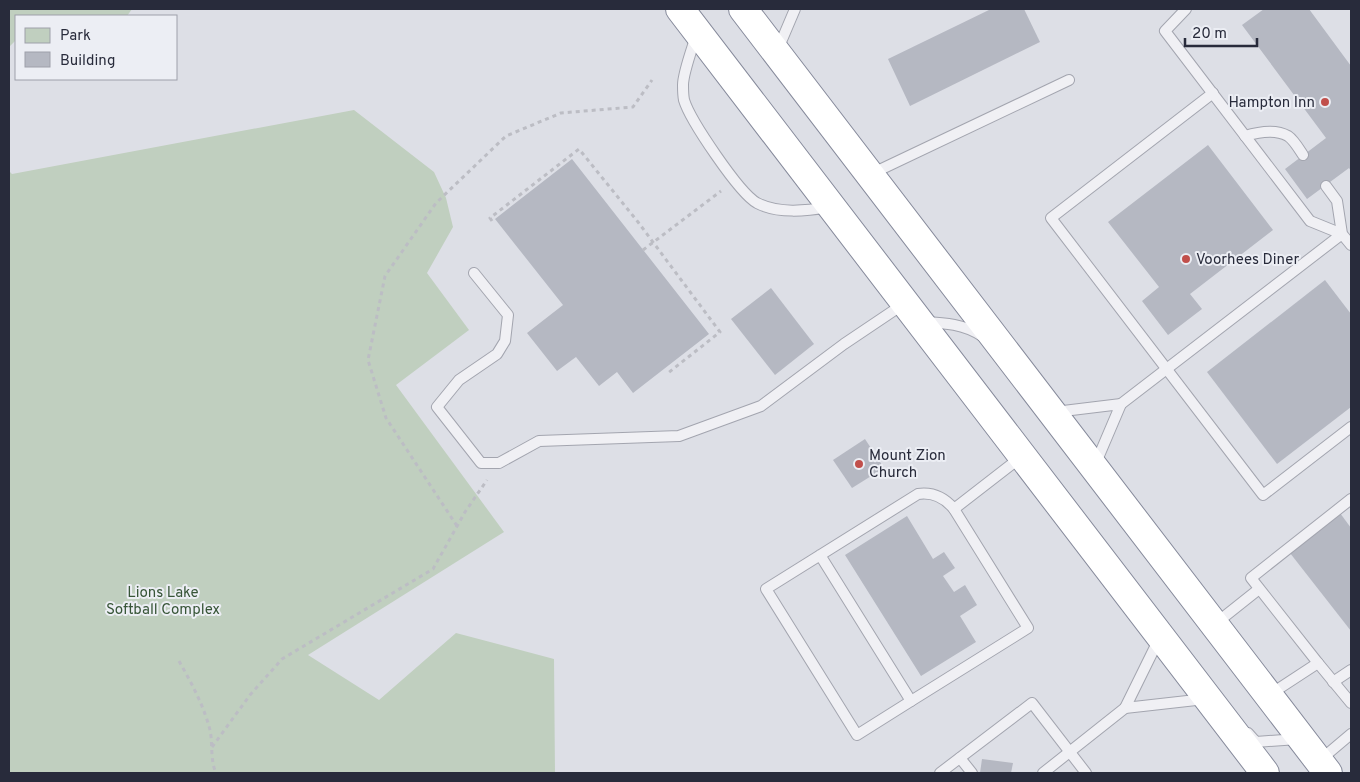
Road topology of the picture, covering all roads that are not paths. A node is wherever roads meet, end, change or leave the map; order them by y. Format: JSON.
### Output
{"nodes":[{"id":1,"x":680,"y":9,"type":"edge"},
{"id":2,"x":743,"y":9,"type":"edge"},
{"id":3,"x":795,"y":9,"type":"edge"},
{"id":4,"x":1186,"y":9,"type":"edge"},
{"id":5,"x":698,"y":31,"type":"junction"},
{"id":6,"x":777,"y":53,"type":"junction"},
{"id":7,"x":1069,"y":80,"type":"dead end"},
{"id":8,"x":1212,"y":93,"type":"junction"},
{"id":9,"x":1245,"y":136,"type":"junction"},
{"id":10,"x":1303,"y":155,"type":"dead end"},
{"id":11,"x":870,"y":175,"type":"junction"},
{"id":12,"x":1326,"y":186,"type":"dead end"},
{"id":13,"x":832,"y":206,"type":"junction"},
{"id":14,"x":1342,"y":234,"type":"junction"},
{"id":15,"x":1351,"y":245,"type":"edge"},
{"id":16,"x":474,"y":273,"type":"dead end"},
{"id":17,"x":906,"y":303,"type":"junction"},
{"id":18,"x":922,"y":324,"type":"junction"},
{"id":19,"x":1007,"y":354,"type":"junction"},
{"id":20,"x":1166,"y":369,"type":"junction"},
{"id":21,"x":1121,"y":404,"type":"junction"},
{"id":22,"x":1052,"y":412,"type":"junction"},
{"id":23,"x":1351,"y":427,"type":"edge"},
{"id":24,"x":1023,"y":456,"type":"junction"},
{"id":25,"x":1094,"y":468,"type":"junction"},
{"id":26,"x":1351,"y":500,"type":"edge"},
{"id":27,"x":954,"y":509,"type":"junction"},
{"id":28,"x":820,"y":555,"type":"junction"},
{"id":29,"x":1259,"y":589,"type":"junction"},
{"id":30,"x":1214,"y":625,"type":"junction"},
{"id":31,"x":1160,"y":636,"type":"junction"},
{"id":32,"x":1318,"y":663,"type":"junction"},
{"id":33,"x":1351,"y":670,"type":"edge"},
{"id":34,"x":1333,"y":682,"type":"junction"},
{"id":35,"x":1268,"y":696,"type":"junction"},
{"id":36,"x":1208,"y":698,"type":"junction"},
{"id":37,"x":911,"y":701,"type":"junction"},
{"id":38,"x":1351,"y":703,"type":"edge"},
{"id":39,"x":1125,"y":708,"type":"junction"},
{"id":40,"x":1351,"y":734,"type":"edge"},
{"id":41,"x":1301,"y":739,"type":"junction"},
{"id":42,"x":1070,"y":752,"type":"junction"},
{"id":43,"x":960,"y":758,"type":"junction"},
{"id":44,"x":1323,"y":767,"type":"edge"},
{"id":45,"x":940,"y":773,"type":"edge"},
{"id":46,"x":972,"y":773,"type":"edge"},
{"id":47,"x":1043,"y":773,"type":"edge"},
{"id":48,"x":1086,"y":773,"type":"edge"},
{"id":49,"x":1266,"y":773,"type":"edge"}],
"edges":[{"from":1,"to":5,"type":"highway"},
{"from":2,"to":6,"type":"highway"},
{"from":3,"to":6,"type":"lane"},
{"from":4,"to":8,"type":"lane"},
{"from":5,"to":13,"type":"highway"},
{"from":5,"to":13,"type":"lane"},
{"from":6,"to":11,"type":"highway"},
{"from":7,"to":11,"type":"lane"},
{"from":8,"to":9,"type":"lane"},
{"from":8,"to":20,"type":"lane"},
{"from":9,"to":10,"type":"lane"},
{"from":9,"to":14,"type":"lane"},
{"from":11,"to":19,"type":"highway"},
{"from":12,"to":14,"type":"lane"},
{"from":13,"to":17,"type":"highway"},
{"from":14,"to":15,"type":"lane"},
{"from":14,"to":20,"type":"lane"},
{"from":16,"to":17,"type":"lane"},
{"from":17,"to":18,"type":"highway"},
{"from":18,"to":19,"type":"lane"},
{"from":18,"to":24,"type":"highway"},
{"from":19,"to":22,"type":"highway"},
{"from":20,"to":21,"type":"lane"},
{"from":20,"to":23,"type":"lane"},
{"from":21,"to":22,"type":"lane"},
{"from":21,"to":25,"type":"lane"},
{"from":22,"to":25,"type":"highway"},
{"from":24,"to":27,"type":"lane"},
{"from":24,"to":31,"type":"highway"},
{"from":25,"to":30,"type":"highway"},
{"from":26,"to":29,"type":"lane"},
{"from":27,"to":28,"type":"lane"},
{"from":27,"to":37,"type":"lane"},
{"from":28,"to":37,"type":"lane"},
{"from":28,"to":37,"type":"lane"},
{"from":29,"to":30,"type":"lane"},
{"from":29,"to":32,"type":"lane"},
{"from":30,"to":35,"type":"highway"},
{"from":31,"to":36,"type":"highway"},
{"from":31,"to":39,"type":"lane"},
{"from":32,"to":34,"type":"lane"},
{"from":32,"to":35,"type":"lane"},
{"from":33,"to":34,"type":"lane"},
{"from":34,"to":38,"type":"lane"},
{"from":35,"to":41,"type":"highway"},
{"from":36,"to":39,"type":"lane"},
{"from":36,"to":41,"type":"lane"},
{"from":36,"to":49,"type":"highway"},
{"from":39,"to":42,"type":"lane"},
{"from":40,"to":44,"type":"lane"},
{"from":41,"to":44,"type":"highway"},
{"from":42,"to":43,"type":"lane"},
{"from":42,"to":47,"type":"lane"},
{"from":42,"to":48,"type":"lane"},
{"from":43,"to":45,"type":"lane"},
{"from":43,"to":46,"type":"lane"}]}
